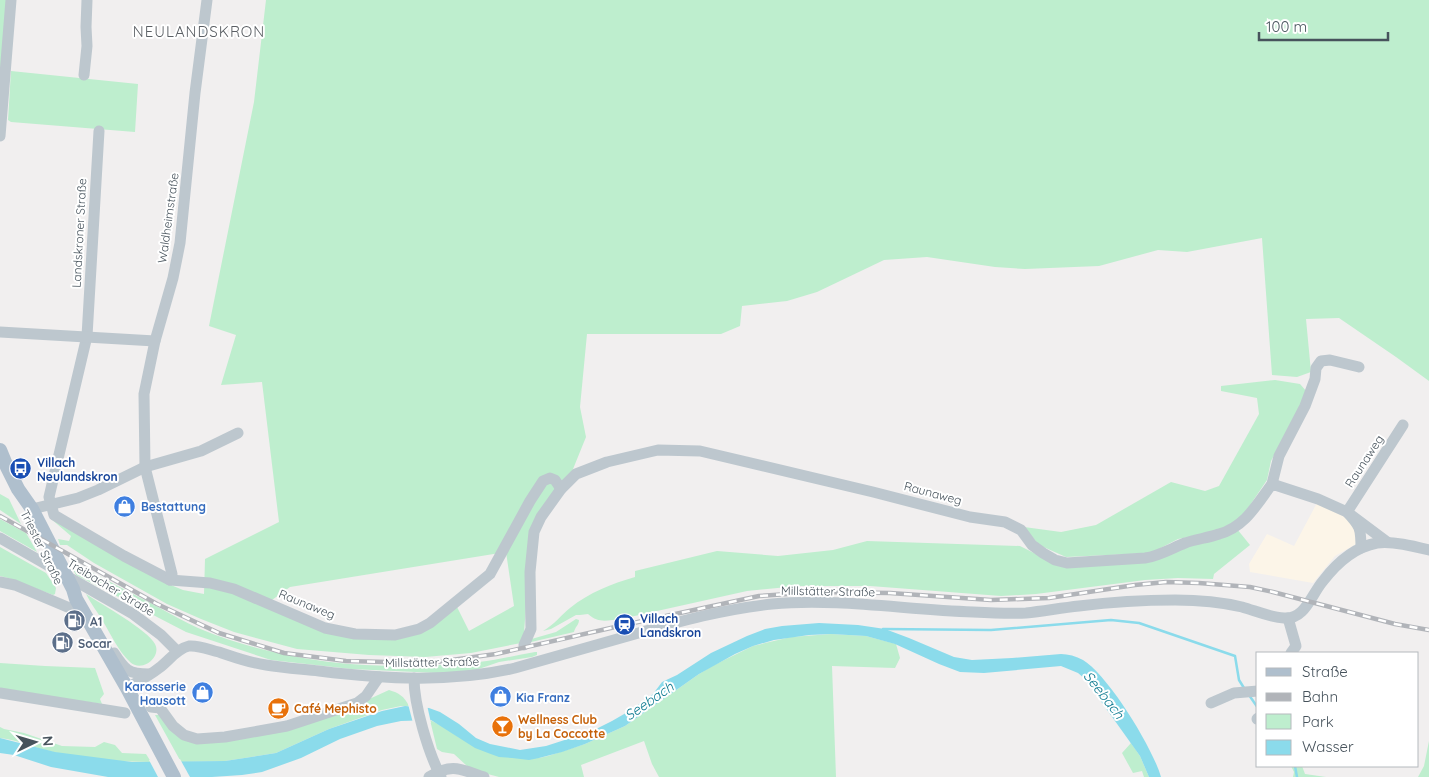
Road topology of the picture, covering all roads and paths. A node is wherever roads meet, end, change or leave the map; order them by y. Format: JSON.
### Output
{"nodes":[{"id":1,"x":11,"y":0,"type":"edge"},
{"id":2,"x":87,"y":0,"type":"edge"},
{"id":3,"x":207,"y":0,"type":"edge"},
{"id":4,"x":84,"y":75,"type":"dead end"},
{"id":5,"x":99,"y":131,"type":"dead end"},
{"id":6,"x":0,"y":136,"type":"edge"},
{"id":7,"x":0,"y":332,"type":"edge"},
{"id":8,"x":87,"y":336,"type":"junction"},
{"id":9,"x":156,"y":341,"type":"junction"},
{"id":10,"x":1359,"y":367,"type":"dead end"},
{"id":11,"x":1403,"y":425,"type":"dead end"},
{"id":12,"x":238,"y":434,"type":"dead end"},
{"id":13,"x":0,"y":450,"type":"edge"},
{"id":14,"x":144,"y":467,"type":"junction"},
{"id":15,"x":1272,"y":484,"type":"junction"},
{"id":16,"x":18,"y":489,"type":"junction"},
{"id":17,"x":560,"y":489,"type":"junction"},
{"id":18,"x":51,"y":505,"type":"junction"},
{"id":19,"x":32,"y":510,"type":"junction"},
{"id":20,"x":1347,"y":512,"type":"junction"},
{"id":21,"x":0,"y":538,"type":"edge"},
{"id":22,"x":1387,"y":542,"type":"junction"},
{"id":23,"x":1362,"y":548,"type":"junction"},
{"id":24,"x":1429,"y":550,"type":"edge"},
{"id":25,"x":170,"y":580,"type":"junction"},
{"id":26,"x":0,"y":582,"type":"edge"},
{"id":27,"x":75,"y":594,"type":"junction"},
{"id":28,"x":84,"y":614,"type":"junction"},
{"id":29,"x":1288,"y":618,"type":"junction"},
{"id":30,"x":524,"y":645,"type":"dead end"},
{"id":31,"x":104,"y":648,"type":"junction"},
{"id":32,"x":177,"y":651,"type":"junction"},
{"id":33,"x":1292,"y":652,"type":"edge"},
{"id":34,"x":150,"y":674,"type":"junction"},
{"id":35,"x":379,"y":676,"type":"junction"},
{"id":36,"x":414,"y":678,"type":"junction"},
{"id":37,"x":1256,"y":691,"type":"edge"},
{"id":38,"x":0,"y":693,"type":"edge"},
{"id":39,"x":130,"y":694,"type":"junction"},
{"id":40,"x":1211,"y":703,"type":"dead end"},
{"id":41,"x":151,"y":707,"type":"dead end"},
{"id":42,"x":125,"y":713,"type":"dead end"},
{"id":43,"x":436,"y":775,"type":"edge"},
{"id":44,"x":174,"y":777,"type":"edge"},
{"id":45,"x":484,"y":777,"type":"edge"}],
"edges":[{"from":1,"to":6,"type":"street"},
{"from":2,"to":4,"type":"street"},
{"from":3,"to":9,"type":"street","name":"Waldheimstraße"},
{"from":5,"to":8,"type":"street","name":"Landskroner Straße"},
{"from":7,"to":8,"type":"street"},
{"from":8,"to":9,"type":"street"},
{"from":8,"to":18,"type":"street","name":"Landskroner Straße"},
{"from":9,"to":14,"type":"street","name":"Waldheimstraße"},
{"from":10,"to":15,"type":"street","name":"Raunaweg"},
{"from":11,"to":20,"type":"street","name":"Raunaweg"},
{"from":12,"to":14,"type":"street"},
{"from":13,"to":16,"type":"main road","name":"Triester Straße"},
{"from":14,"to":18,"type":"street"},
{"from":14,"to":25,"type":"street","name":"Waldheimstraße"},
{"from":15,"to":17,"type":"street","name":"Raunaweg"},
{"from":15,"to":20,"type":"street"},
{"from":16,"to":19,"type":"main road","name":"Triester Straße"},
{"from":16,"to":27,"type":"main road","name":"Triester Straße"},
{"from":17,"to":25,"type":"street","name":"Raunaweg"},
{"from":17,"to":30,"type":"street","name":"Raunaweg"},
{"from":18,"to":19,"type":"street"},
{"from":18,"to":25,"type":"street","name":"Raunaweg"},
{"from":19,"to":27,"type":"main road","name":"Triester Straße"},
{"from":20,"to":22,"type":"street"},
{"from":20,"to":23,"type":"street"},
{"from":21,"to":32,"type":"street","name":"Treibacher Straße"},
{"from":22,"to":23,"type":"street"},
{"from":22,"to":24,"type":"street"},
{"from":23,"to":29,"type":"street"},
{"from":26,"to":28,"type":"street"},
{"from":27,"to":28,"type":"main road","name":"Triester Straße"},
{"from":28,"to":31,"type":"main road","name":"Triester Straße"},
{"from":29,"to":33,"type":"street"},
{"from":29,"to":36,"type":"street","name":"Millstätter Straße"},
{"from":31,"to":34,"type":"street"},
{"from":31,"to":39,"type":"main road","name":"Triester Straße"},
{"from":32,"to":34,"type":"street"},
{"from":32,"to":35,"type":"street","name":"Millstätter Straße"},
{"from":34,"to":39,"type":"street"},
{"from":35,"to":36,"type":"street","name":"Millstätter Straße"},
{"from":35,"to":41,"type":"street"},
{"from":36,"to":43,"type":"street"},
{"from":37,"to":40,"type":"street"},
{"from":38,"to":42,"type":"street"},
{"from":39,"to":44,"type":"main road","name":"Triester Straße"},
{"from":43,"to":45,"type":"street"}]}
